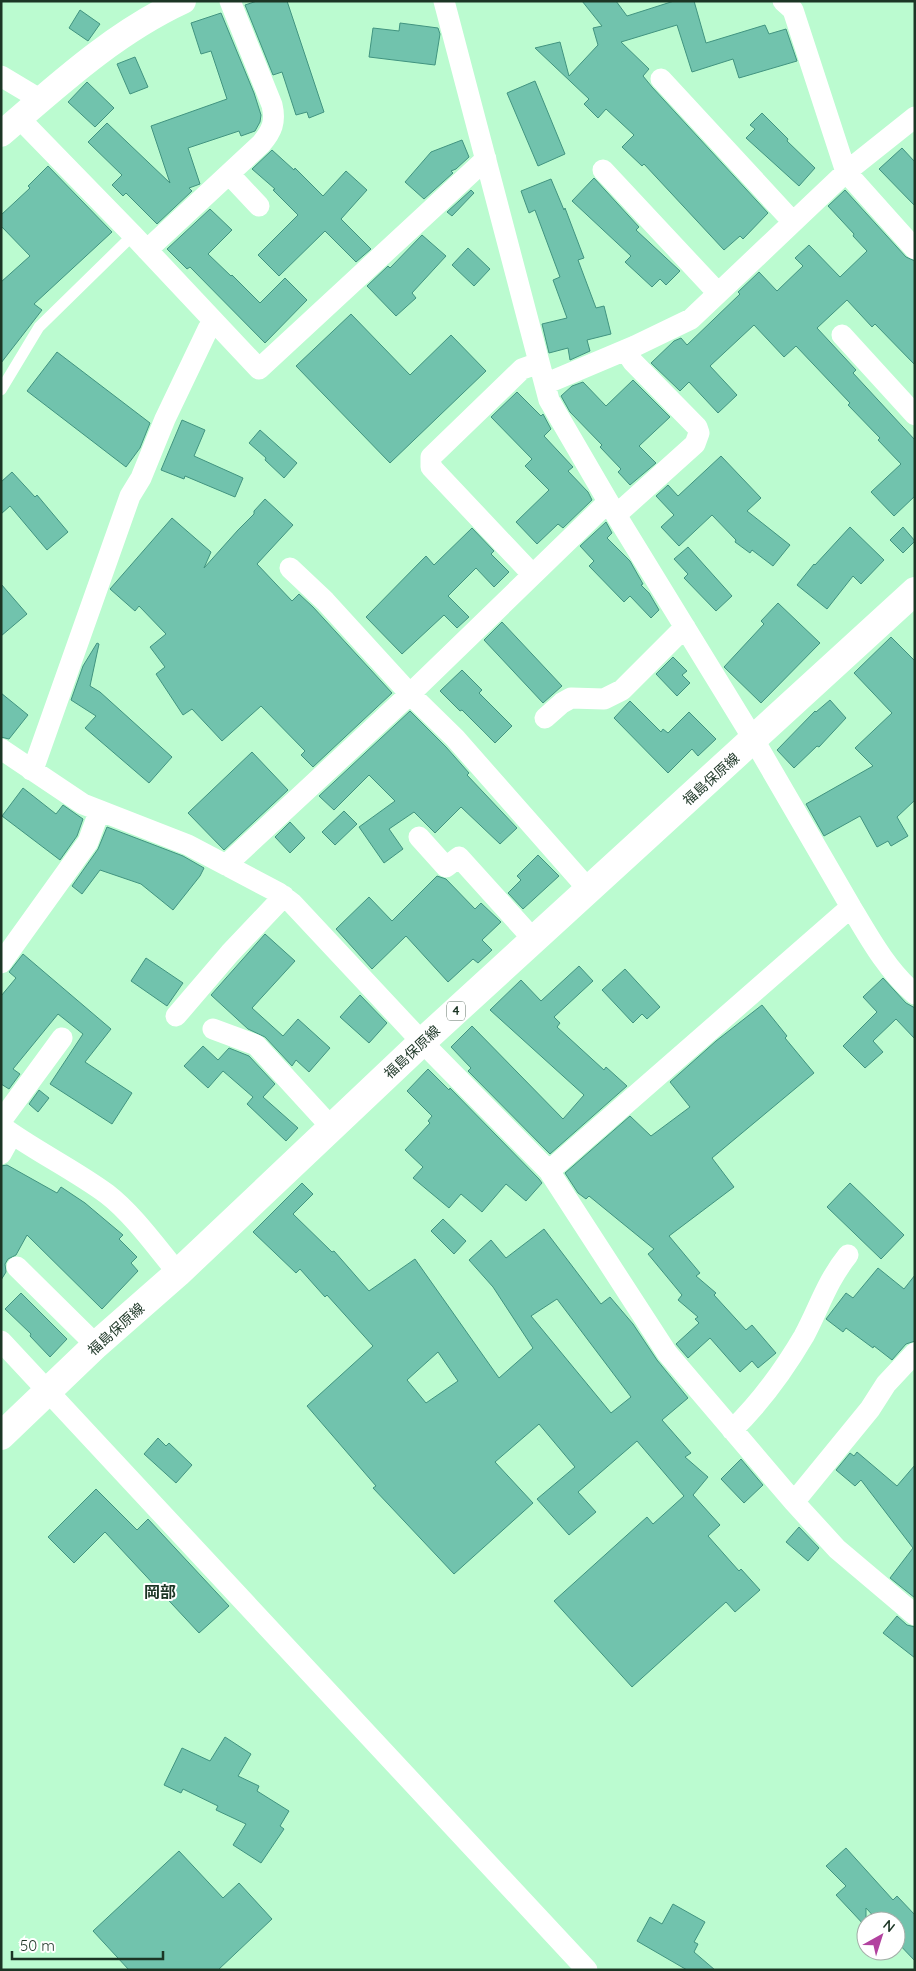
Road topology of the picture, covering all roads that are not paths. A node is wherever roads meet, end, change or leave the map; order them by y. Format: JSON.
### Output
{"nodes":[{"id":1,"x":230,"y":1,"type":"edge"},
{"id":2,"x":444,"y":1,"type":"edge"},
{"id":3,"x":783,"y":1,"type":"edge"},
{"id":4,"x":173,"y":4,"type":"edge"},
{"id":5,"x":1,"y":76,"type":"edge"},
{"id":6,"x":662,"y":79,"type":"dead end"},
{"id":7,"x":41,"y":100,"type":"junction"},
{"id":8,"x":915,"y":117,"type":"edge"},
{"id":9,"x":10,"y":126,"type":"edge"},
{"id":10,"x":486,"y":159,"type":"junction"},
{"id":11,"x":603,"y":170,"type":"dead end"},
{"id":12,"x":846,"y":172,"type":"junction"},
{"id":13,"x":229,"y":174,"type":"junction"},
{"id":14,"x":259,"y":206,"type":"dead end"},
{"id":15,"x":793,"y":222,"type":"junction"},
{"id":16,"x":140,"y":243,"type":"junction"},
{"id":17,"x":915,"y":249,"type":"edge"},
{"id":18,"x":718,"y":293,"type":"junction"},
{"id":19,"x":214,"y":321,"type":"junction"},
{"id":20,"x":842,"y":335,"type":"dead end"},
{"id":21,"x":625,"y":350,"type":"junction"},
{"id":22,"x":539,"y":362,"type":"junction"},
{"id":23,"x":544,"y":384,"type":"junction"},
{"id":24,"x":1,"y":390,"type":"edge"},
{"id":25,"x":915,"y":415,"type":"edge"},
{"id":26,"x":612,"y":508,"type":"junction"},
{"id":27,"x":290,"y":568,"type":"dead end"},
{"id":28,"x":532,"y":574,"type":"junction"},
{"id":29,"x":915,"y":591,"type":"edge"},
{"id":30,"x":685,"y":628,"type":"junction"},
{"id":31,"x":410,"y":694,"type":"junction"},
{"id":32,"x":545,"y":718,"type":"dead end"},
{"id":33,"x":754,"y":740,"type":"junction"},
{"id":34,"x":3,"y":753,"type":"edge"},
{"id":35,"x":31,"y":770,"type":"junction"},
{"id":36,"x":98,"y":812,"type":"junction"},
{"id":37,"x":419,"y":837,"type":"dead end"},
{"id":38,"x":226,"y":865,"type":"junction"},
{"id":39,"x":589,"y":890,"type":"junction"},
{"id":40,"x":284,"y":896,"type":"junction"},
{"id":41,"x":851,"y":907,"type":"junction"},
{"id":42,"x":534,"y":940,"type":"junction"},
{"id":43,"x":1,"y":963,"type":"edge"},
{"id":44,"x":915,"y":994,"type":"edge"},
{"id":45,"x":176,"y":1016,"type":"dead end"},
{"id":46,"x":213,"y":1029,"type":"dead end"},
{"id":47,"x":62,"y":1038,"type":"dead end"},
{"id":48,"x":422,"y":1042,"type":"junction"},
{"id":49,"x":5,"y":1127,"type":"edge"},
{"id":50,"x":332,"y":1128,"type":"junction"},
{"id":51,"x":1,"y":1154,"type":"edge"},
{"id":52,"x":549,"y":1172,"type":"junction"},
{"id":53,"x":848,"y":1256,"type":"dead end"},
{"id":54,"x":17,"y":1267,"type":"dead end"},
{"id":55,"x":178,"y":1274,"type":"junction"},
{"id":56,"x":1,"y":1341,"type":"edge"},
{"id":57,"x":96,"y":1345,"type":"junction"},
{"id":58,"x":915,"y":1353,"type":"edge"},
{"id":59,"x":48,"y":1392,"type":"junction"},
{"id":60,"x":732,"y":1430,"type":"junction"},
{"id":61,"x":1,"y":1436,"type":"edge"},
{"id":62,"x":794,"y":1502,"type":"junction"},
{"id":63,"x":914,"y":1613,"type":"edge"},
{"id":64,"x":587,"y":1970,"type":"edge"}],
"edges":[{"from":1,"to":13,"type":"street"},
{"from":2,"to":10,"type":"street"},
{"from":3,"to":12,"type":"street"},
{"from":4,"to":7,"type":"street"},
{"from":5,"to":7,"type":"street"},
{"from":6,"to":15,"type":"street"},
{"from":7,"to":9,"type":"street"},
{"from":8,"to":12,"type":"street"},
{"from":9,"to":16,"type":"street"},
{"from":10,"to":19,"type":"street"},
{"from":10,"to":22,"type":"street"},
{"from":11,"to":18,"type":"street"},
{"from":12,"to":15,"type":"street"},
{"from":12,"to":17,"type":"street"},
{"from":13,"to":14,"type":"street"},
{"from":13,"to":16,"type":"street"},
{"from":15,"to":18,"type":"street"},
{"from":16,"to":19,"type":"street"},
{"from":16,"to":24,"type":"lane"},
{"from":18,"to":21,"type":"street"},
{"from":19,"to":35,"type":"street"},
{"from":20,"to":25,"type":"street"},
{"from":21,"to":23,"type":"street"},
{"from":21,"to":26,"type":"street"},
{"from":22,"to":23,"type":"street"},
{"from":22,"to":28,"type":"street"},
{"from":23,"to":26,"type":"street"},
{"from":26,"to":28,"type":"street"},
{"from":26,"to":30,"type":"street"},
{"from":27,"to":31,"type":"street"},
{"from":28,"to":31,"type":"street"},
{"from":29,"to":33,"type":"main road","name":"福島保原線","number":"4"},
{"from":30,"to":32,"type":"street"},
{"from":30,"to":33,"type":"street"},
{"from":31,"to":38,"type":"street"},
{"from":31,"to":39,"type":"street"},
{"from":33,"to":39,"type":"main road","name":"福島保原線","number":"4"},
{"from":33,"to":41,"type":"street"},
{"from":34,"to":35,"type":"street"},
{"from":35,"to":36,"type":"street"},
{"from":36,"to":38,"type":"street"},
{"from":36,"to":43,"type":"street"},
{"from":37,"to":42,"type":"street"},
{"from":38,"to":40,"type":"street"},
{"from":39,"to":42,"type":"main road","name":"福島保原線","number":"4"},
{"from":40,"to":45,"type":"street"},
{"from":40,"to":48,"type":"street"},
{"from":41,"to":44,"type":"street"},
{"from":41,"to":52,"type":"street"},
{"from":42,"to":48,"type":"main road","name":"福島保原線","number":"4"},
{"from":46,"to":50,"type":"street"},
{"from":47,"to":49,"type":"street"},
{"from":48,"to":50,"type":"main road","name":"福島保原線","number":"4"},
{"from":48,"to":52,"type":"street"},
{"from":49,"to":51,"type":"street"},
{"from":49,"to":55,"type":"street"},
{"from":50,"to":55,"type":"main road","name":"福島保原線","number":"4"},
{"from":52,"to":60,"type":"street"},
{"from":53,"to":60,"type":"street"},
{"from":54,"to":57,"type":"street"},
{"from":55,"to":57,"type":"main road","name":"福島保原線","number":"4"},
{"from":56,"to":59,"type":"street"},
{"from":57,"to":59,"type":"main road","name":"福島保原線","number":"4"},
{"from":58,"to":62,"type":"street"},
{"from":59,"to":61,"type":"main road","name":"福島保原線","number":"4"},
{"from":59,"to":64,"type":"street"},
{"from":60,"to":62,"type":"street"},
{"from":62,"to":63,"type":"street"}]}
